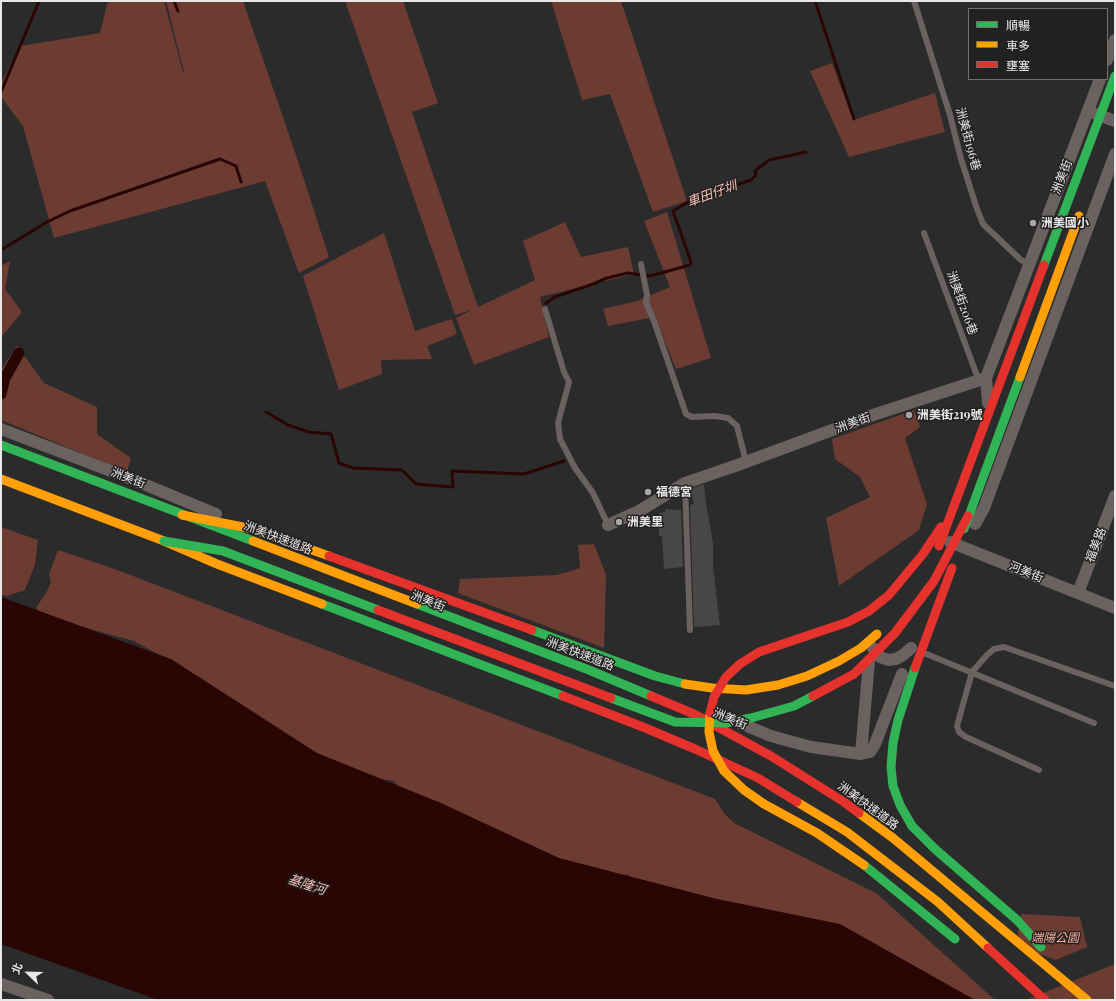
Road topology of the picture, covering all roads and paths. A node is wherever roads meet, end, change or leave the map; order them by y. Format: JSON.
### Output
{"nodes":[{"id":1,"x":914,"y":1,"type":"edge"},
{"id":2,"x":1115,"y":40,"type":"edge"},
{"id":3,"x":1108,"y":58,"type":"edge"},
{"id":4,"x":1115,"y":76,"type":"edge"},
{"id":5,"x":1100,"y":80,"type":"edge"},
{"id":6,"x":1087,"y":110,"type":"junction"},
{"id":7,"x":1115,"y":114,"type":"edge"},
{"id":8,"x":1112,"y":125,"type":"edge"},
{"id":9,"x":1115,"y":154,"type":"edge"},
{"id":10,"x":1081,"y":211,"type":"dead end"},
{"id":11,"x":924,"y":233,"type":"dead end"},
{"id":12,"x":641,"y":264,"type":"dead end"},
{"id":13,"x":1029,"y":264,"type":"junction"},
{"id":14,"x":545,"y":309,"type":"dead end"},
{"id":15,"x":983,"y":380,"type":"junction"},
{"id":16,"x":1,"y":429,"type":"edge"},
{"id":17,"x":1,"y":445,"type":"edge"},
{"id":18,"x":1,"y":452,"type":"edge"},
{"id":19,"x":43,"y":461,"type":"junction"},
{"id":20,"x":746,"y":462,"type":"junction"},
{"id":21,"x":1,"y":479,"type":"edge"},
{"id":22,"x":685,"y":483,"type":"junction"},
{"id":23,"x":1115,"y":496,"type":"edge"},
{"id":24,"x":952,"y":511,"type":"junction"},
{"id":25,"x":182,"y":515,"type":"junction"},
{"id":26,"x":968,"y":516,"type":"junction"},
{"id":27,"x":608,"y":525,"type":"joint"},
{"id":28,"x":938,"y":537,"type":"junction"},
{"id":29,"x":164,"y":541,"type":"junction"},
{"id":30,"x":958,"y":545,"type":"junction"},
{"id":31,"x":936,"y":551,"type":"dead end"},
{"id":32,"x":1078,"y":593,"type":"junction"},
{"id":33,"x":1115,"y":608,"type":"edge"},
{"id":34,"x":690,"y":630,"type":"dead end"},
{"id":35,"x":882,"y":630,"type":"dead end"},
{"id":36,"x":871,"y":644,"type":"junction"},
{"id":37,"x":911,"y":648,"type":"junction"},
{"id":38,"x":972,"y":672,"type":"junction"},
{"id":39,"x":1115,"y":686,"type":"edge"},
{"id":40,"x":1094,"y":723,"type":"dead end"},
{"id":41,"x":861,"y":754,"type":"junction"},
{"id":42,"x":1039,"y":770,"type":"dead end"},
{"id":43,"x":961,"y":944,"type":"dead end"},
{"id":44,"x":1010,"y":981,"type":"dead end"},
{"id":45,"x":1,"y":984,"type":"edge"},
{"id":46,"x":48,"y":1000,"type":"edge"},
{"id":47,"x":1035,"y":1000,"type":"edge"},
{"id":48,"x":1045,"y":1000,"type":"edge"},
{"id":49,"x":1088,"y":1000,"type":"edge"}],
"edges":[{"from":1,"to":13,"type":"lane","name":"洲美街196巷"},
{"from":2,"to":3,"type":"street"},
{"from":4,"to":24,"type":"highway","bridge":true},
{"from":5,"to":6,"type":"street","name":"洲美街"},
{"from":6,"to":8,"type":"street"},
{"from":6,"to":13,"type":"street","name":"洲美街"},
{"from":7,"to":8,"type":"highway"},
{"from":9,"to":30,"type":"street"},
{"from":10,"to":26,"type":"highway","bridge":true},
{"from":11,"to":15,"type":"lane","name":"洲美街206巷"},
{"from":12,"to":20,"type":"lane"},
{"from":13,"to":15,"type":"street","name":"洲美街"},
{"from":14,"to":27,"type":"lane","name":"洲美街"},
{"from":15,"to":20,"type":"street","name":"洲美街"},
{"from":15,"to":28,"type":"street","name":"洲美街"},
{"from":16,"to":41,"type":"street","name":"洲美街"},
{"from":17,"to":19,"type":"highway","name":"洲美快速道路"},
{"from":18,"to":19,"type":"highway"},
{"from":19,"to":25,"type":"highway","name":"洲美快速道路"},
{"from":20,"to":22,"type":"street","name":"洲美街"},
{"from":21,"to":29,"type":"highway"},
{"from":22,"to":27,"type":"street","name":"洲美街"},
{"from":22,"to":34,"type":"lane"},
{"from":23,"to":32,"type":"street","name":"福美路"},
{"from":24,"to":31,"type":"highway","bridge":true},
{"from":24,"to":43,"type":"highway","bridge":true},
{"from":25,"to":35,"type":"highway","bridge":true},
{"from":25,"to":49,"type":"highway","name":"洲美快速道路","bridge":true},
{"from":26,"to":29,"type":"highway","bridge":true},
{"from":26,"to":49,"type":"highway","bridge":true},
{"from":28,"to":30,"type":"street","name":"河美街"},
{"from":28,"to":36,"type":"street","name":"洲美街"},
{"from":29,"to":48,"type":"highway","bridge":true},
{"from":30,"to":32,"type":"street","name":"河美街"},
{"from":30,"to":37,"type":"street"},
{"from":32,"to":33,"type":"street","name":"河美街"},
{"from":36,"to":37,"type":"street"},
{"from":36,"to":41,"type":"street","name":"洲美街"},
{"from":37,"to":38,"type":"lane"},
{"from":37,"to":41,"type":"street"},
{"from":38,"to":39,"type":"lane"},
{"from":38,"to":40,"type":"lane"},
{"from":38,"to":42,"type":"lane"},
{"from":44,"to":47,"type":"highway"},
{"from":45,"to":46,"type":"street"}]}
